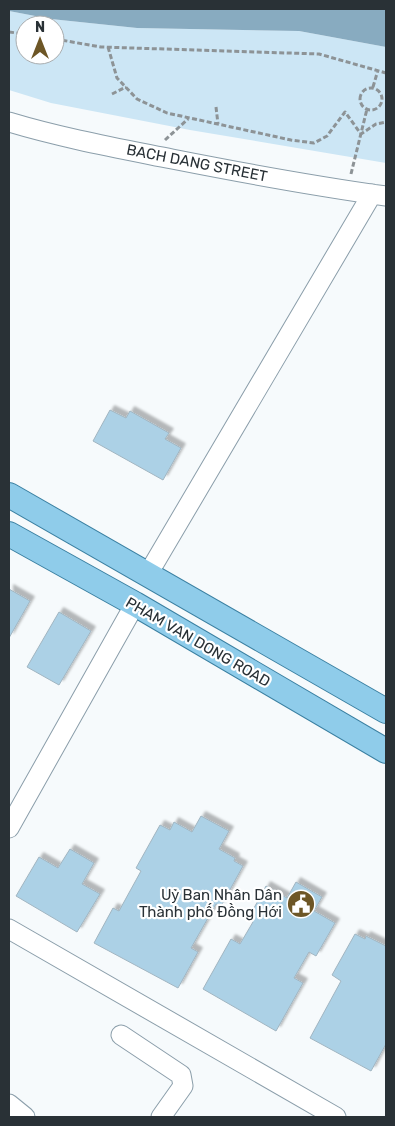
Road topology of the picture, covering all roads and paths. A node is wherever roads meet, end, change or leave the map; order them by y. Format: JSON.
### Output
{"nodes":[{"id":1,"x":65,"y":41,"type":"edge"},
{"id":2,"x":108,"y":47,"type":"junction"},
{"id":3,"x":378,"y":70,"type":"junction"},
{"id":4,"x":386,"y":72,"type":"edge"},
{"id":5,"x":126,"y":87,"type":"junction"},
{"id":6,"x":373,"y":87,"type":"junction"},
{"id":7,"x":112,"y":94,"type":"dead end"},
{"id":8,"x":216,"y":106,"type":"dead end"},
{"id":9,"x":367,"y":109,"type":"junction"},
{"id":10,"x":188,"y":118,"type":"junction"},
{"id":11,"x":9,"y":122,"type":"edge"},
{"id":12,"x":386,"y":122,"type":"edge"},
{"id":13,"x":218,"y":124,"type":"junction"},
{"id":14,"x":361,"y":134,"type":"junction"},
{"id":15,"x":150,"y":154,"type":"junction"},
{"id":16,"x":346,"y":191,"type":"junction"},
{"id":17,"x":379,"y":195,"type":"edge"},
{"id":18,"x":9,"y":495,"type":"edge"},
{"id":19,"x":9,"y":534,"type":"edge"},
{"id":20,"x":148,"y":574,"type":"junction"},
{"id":21,"x":135,"y":604,"type":"junction"},
{"id":22,"x":386,"y":711,"type":"edge"},
{"id":23,"x":386,"y":751,"type":"edge"},
{"id":24,"x":10,"y":825,"type":"edge"},
{"id":25,"x":9,"y":929,"type":"edge"},
{"id":26,"x":121,"y":1035,"type":"dead end"},
{"id":27,"x":9,"y":1104,"type":"edge"},
{"id":28,"x":25,"y":1117,"type":"edge"},
{"id":29,"x":161,"y":1117,"type":"edge"},
{"id":30,"x":336,"y":1117,"type":"edge"}],
"edges":[{"from":1,"to":2,"type":"path"},
{"from":2,"to":3,"type":"path"},
{"from":2,"to":5,"type":"path"},
{"from":3,"to":4,"type":"path"},
{"from":3,"to":6,"type":"path"},
{"from":5,"to":7,"type":"path"},
{"from":5,"to":10,"type":"path"},
{"from":6,"to":9,"type":"path"},
{"from":6,"to":9,"type":"path"},
{"from":8,"to":13,"type":"path"},
{"from":9,"to":14,"type":"path"},
{"from":10,"to":13,"type":"path"},
{"from":10,"to":15,"type":"path"},
{"from":11,"to":15,"type":"street","name":"BACH DANG STREET"},
{"from":12,"to":14,"type":"path"},
{"from":13,"to":14,"type":"path"},
{"from":14,"to":16,"type":"path"},
{"from":15,"to":16,"type":"street","name":"BACH DANG STREET"},
{"from":16,"to":17,"type":"street","name":"BACH DANG STREET"},
{"from":17,"to":20,"type":"street"},
{"from":18,"to":20,"type":"main road"},
{"from":19,"to":21,"type":"main road","name":"PHAM VAN DONG ROAD"},
{"from":20,"to":21,"type":"main road"},
{"from":20,"to":22,"type":"main road"},
{"from":21,"to":23,"type":"main road","name":"PHAM VAN DONG ROAD"},
{"from":21,"to":24,"type":"street"},
{"from":25,"to":30,"type":"street"},
{"from":26,"to":29,"type":"street"},
{"from":27,"to":28,"type":"street"}]}
